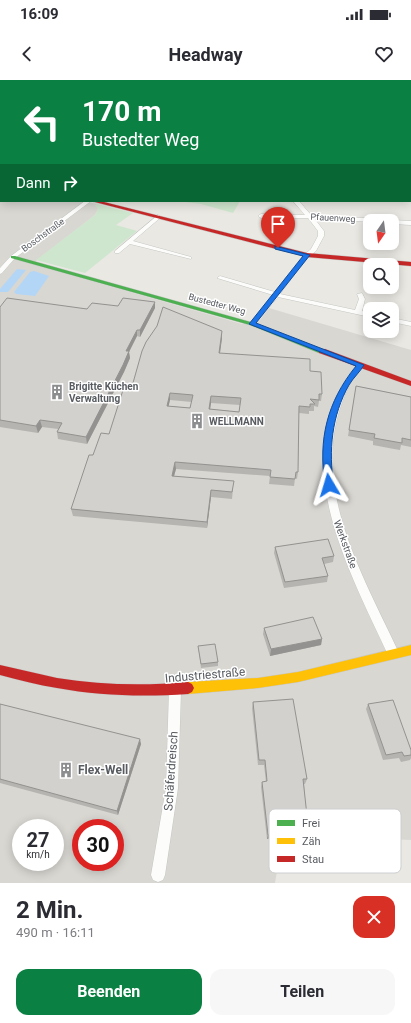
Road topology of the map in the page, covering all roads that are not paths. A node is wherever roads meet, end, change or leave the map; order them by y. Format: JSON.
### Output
{"nodes":[{"id":1,"x":87,"y":202,"type":"edge"},
{"id":2,"x":98,"y":202,"type":"edge"},
{"id":3,"x":297,"y":202,"type":"edge"},
{"id":4,"x":261,"y":216,"type":"dead end"},
{"id":5,"x":309,"y":216,"type":"junction"},
{"id":6,"x":158,"y":217,"type":"junction"},
{"id":7,"x":363,"y":220,"type":"edge"},
{"id":8,"x":399,"y":222,"type":"edge"},
{"id":9,"x":411,"y":223,"type":"edge"},
{"id":10,"x":130,"y":242,"type":"junction"},
{"id":11,"x":117,"y":252,"type":"dead end"},
{"id":12,"x":307,"y":255,"type":"junction"},
{"id":13,"x":13,"y":258,"type":"junction"},
{"id":14,"x":189,"y":258,"type":"dead end"},
{"id":15,"x":411,"y":264,"type":"edge"},
{"id":16,"x":0,"y":272,"type":"edge"},
{"id":17,"x":220,"y":278,"type":"dead end"},
{"id":18,"x":360,"y":294,"type":"dead end"},
{"id":19,"x":276,"y":295,"type":"junction"},
{"id":20,"x":358,"y":313,"type":"junction"},
{"id":21,"x":363,"y":314,"type":"edge"},
{"id":22,"x":399,"y":321,"type":"edge"},
{"id":23,"x":252,"y":324,"type":"junction"},
{"id":24,"x":411,"y":324,"type":"edge"},
{"id":25,"x":361,"y":365,"type":"junction"},
{"id":26,"x":411,"y":384,"type":"edge"},
{"id":27,"x":411,"y":650,"type":"edge"},
{"id":28,"x":393,"y":653,"type":"junction"},
{"id":29,"x":0,"y":670,"type":"edge"},
{"id":30,"x":175,"y":690,"type":"junction"},
{"id":31,"x":158,"y":875,"type":"dead end"}],
"edges":[{"from":1,"to":13,"type":"street","name":"Boschstraße"},
{"from":2,"to":6,"type":"street"},
{"from":3,"to":5,"type":"street"},
{"from":4,"to":5,"type":"street","name":"Pfauenweg"},
{"from":5,"to":7,"type":"street","name":"Pfauenweg"},
{"from":5,"to":12,"type":"street"},
{"from":6,"to":10,"type":"street"},
{"from":6,"to":12,"type":"street"},
{"from":8,"to":9,"type":"street"},
{"from":10,"to":11,"type":"street"},
{"from":10,"to":14,"type":"street"},
{"from":12,"to":15,"type":"street"},
{"from":12,"to":19,"type":"street"},
{"from":13,"to":16,"type":"street","name":"Boschstraße"},
{"from":13,"to":23,"type":"street","name":"Bustedter Weg"},
{"from":17,"to":19,"type":"street"},
{"from":18,"to":20,"type":"street"},
{"from":19,"to":20,"type":"street"},
{"from":19,"to":23,"type":"street"},
{"from":20,"to":21,"type":"street"},
{"from":22,"to":24,"type":"street"},
{"from":23,"to":25,"type":"street","name":"Bustedter Weg"},
{"from":25,"to":26,"type":"street","name":"Bustedter Weg"},
{"from":25,"to":28,"type":"street","name":"Werkstraße"},
{"from":27,"to":28,"type":"street","name":"Industriestraße"},
{"from":28,"to":30,"type":"street","name":"Industriestraße"},
{"from":29,"to":30,"type":"street","name":"Industriestraße"},
{"from":30,"to":31,"type":"street","name":"Schäferdreisch"}]}
